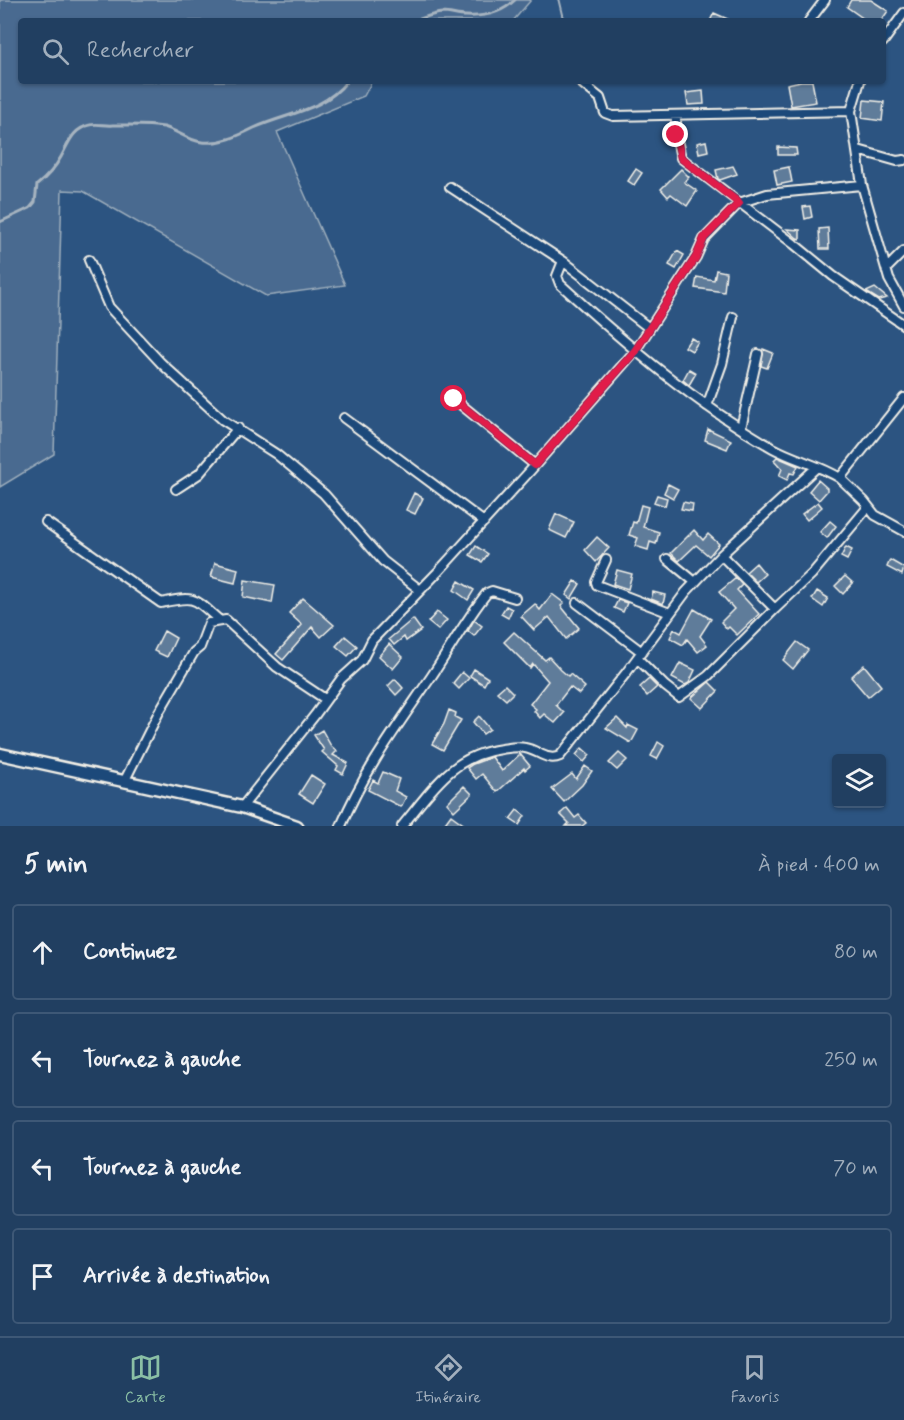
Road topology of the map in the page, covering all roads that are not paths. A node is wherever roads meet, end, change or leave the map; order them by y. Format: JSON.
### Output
{"nodes":[{"id":1,"x":825,"y":0,"type":"edge"},
{"id":2,"x":904,"y":13,"type":"edge"},
{"id":3,"x":811,"y":18,"type":"edge"},
{"id":4,"x":886,"y":38,"type":"edge"},
{"id":5,"x":583,"y":84,"type":"edge"},
{"id":6,"x":858,"y":84,"type":"edge"},
{"id":7,"x":852,"y":111,"type":"junction"},
{"id":8,"x":676,"y":115,"type":"junction"},
{"id":9,"x":858,"y":150,"type":"junction"},
{"id":10,"x":904,"y":160,"type":"edge"},
{"id":11,"x":862,"y":185,"type":"junction"},
{"id":12,"x":450,"y":187,"type":"dead end"},
{"id":13,"x":739,"y":203,"type":"junction"},
{"id":14,"x":904,"y":251,"type":"edge"},
{"id":15,"x":89,"y":260,"type":"dead end"},
{"id":16,"x":563,"y":261,"type":"junction"},
{"id":17,"x":887,"y":268,"type":"junction"},
{"id":18,"x":904,"y":306,"type":"edge"},
{"id":19,"x":733,"y":317,"type":"dead end"},
{"id":20,"x":904,"y":325,"type":"edge"},
{"id":21,"x":649,"y":328,"type":"junction"},
{"id":22,"x":635,"y":351,"type":"junction"},
{"id":23,"x":758,"y":354,"type":"dead end"},
{"id":24,"x":904,"y":398,"type":"edge"},
{"id":25,"x":454,"y":399,"type":"dead end"},
{"id":26,"x":706,"y":406,"type":"junction"},
{"id":27,"x":344,"y":418,"type":"dead end"},
{"id":28,"x":238,"y":428,"type":"junction"},
{"id":29,"x":741,"y":428,"type":"junction"},
{"id":30,"x":535,"y":465,"type":"junction"},
{"id":31,"x":817,"y":467,"type":"junction"},
{"id":32,"x":840,"y":478,"type":"junction"},
{"id":33,"x":176,"y":489,"type":"dead end"},
{"id":34,"x":868,"y":507,"type":"junction"},
{"id":35,"x":46,"y":522,"type":"dead end"},
{"id":36,"x":484,"y":522,"type":"junction"},
{"id":37,"x":904,"y":531,"type":"edge"},
{"id":38,"x":721,"y":555,"type":"junction"},
{"id":39,"x":667,"y":559,"type":"dead end"},
{"id":40,"x":606,"y":561,"type":"dead end"},
{"id":41,"x":695,"y":582,"type":"junction"},
{"id":42,"x":420,"y":590,"type":"junction"},
{"id":43,"x":515,"y":598,"type":"dead end"},
{"id":44,"x":577,"y":603,"type":"dead end"},
{"id":45,"x":775,"y":609,"type":"junction"},
{"id":46,"x":670,"y":613,"type":"junction"},
{"id":47,"x":220,"y":621,"type":"junction"},
{"id":48,"x":640,"y":655,"type":"junction"},
{"id":49,"x":325,"y":699,"type":"junction"},
{"id":50,"x":0,"y":754,"type":"edge"},
{"id":51,"x":124,"y":782,"type":"junction"},
{"id":52,"x":242,"y":807,"type":"junction"},
{"id":53,"x":297,"y":826,"type":"edge"},
{"id":54,"x":341,"y":826,"type":"edge"},
{"id":55,"x":402,"y":826,"type":"edge"}],
"edges":[{"from":1,"to":3,"type":"street"},
{"from":2,"to":4,"type":"street"},
{"from":5,"to":8,"type":"street"},
{"from":6,"to":7,"type":"street"},
{"from":7,"to":8,"type":"street"},
{"from":7,"to":9,"type":"street"},
{"from":8,"to":13,"type":"street"},
{"from":9,"to":10,"type":"street"},
{"from":9,"to":11,"type":"street"},
{"from":11,"to":13,"type":"street"},
{"from":11,"to":17,"type":"street"},
{"from":12,"to":16,"type":"street"},
{"from":13,"to":20,"type":"street"},
{"from":13,"to":21,"type":"street"},
{"from":14,"to":17,"type":"street"},
{"from":15,"to":28,"type":"street"},
{"from":16,"to":21,"type":"street"},
{"from":16,"to":22,"type":"street"},
{"from":17,"to":18,"type":"street"},
{"from":19,"to":26,"type":"street"},
{"from":21,"to":22,"type":"street"},
{"from":22,"to":26,"type":"street"},
{"from":22,"to":30,"type":"street"},
{"from":23,"to":29,"type":"street"},
{"from":24,"to":32,"type":"street"},
{"from":25,"to":30,"type":"street"},
{"from":26,"to":29,"type":"street"},
{"from":27,"to":36,"type":"street"},
{"from":28,"to":33,"type":"street"},
{"from":28,"to":42,"type":"street"},
{"from":29,"to":31,"type":"street"},
{"from":30,"to":36,"type":"street"},
{"from":31,"to":32,"type":"street"},
{"from":31,"to":38,"type":"street"},
{"from":32,"to":34,"type":"street"},
{"from":34,"to":37,"type":"street"},
{"from":34,"to":45,"type":"street"},
{"from":35,"to":47,"type":"street"},
{"from":36,"to":42,"type":"street"},
{"from":38,"to":41,"type":"street"},
{"from":38,"to":45,"type":"street"},
{"from":39,"to":41,"type":"street"},
{"from":40,"to":46,"type":"street"},
{"from":41,"to":46,"type":"street"},
{"from":42,"to":49,"type":"street"},
{"from":43,"to":54,"type":"street"},
{"from":44,"to":48,"type":"street"},
{"from":45,"to":48,"type":"street"},
{"from":46,"to":48,"type":"street"},
{"from":47,"to":49,"type":"street"},
{"from":47,"to":51,"type":"street"},
{"from":48,"to":55,"type":"street"},
{"from":49,"to":52,"type":"street"},
{"from":50,"to":51,"type":"main road"},
{"from":51,"to":52,"type":"main road"},
{"from":52,"to":53,"type":"main road"}]}
